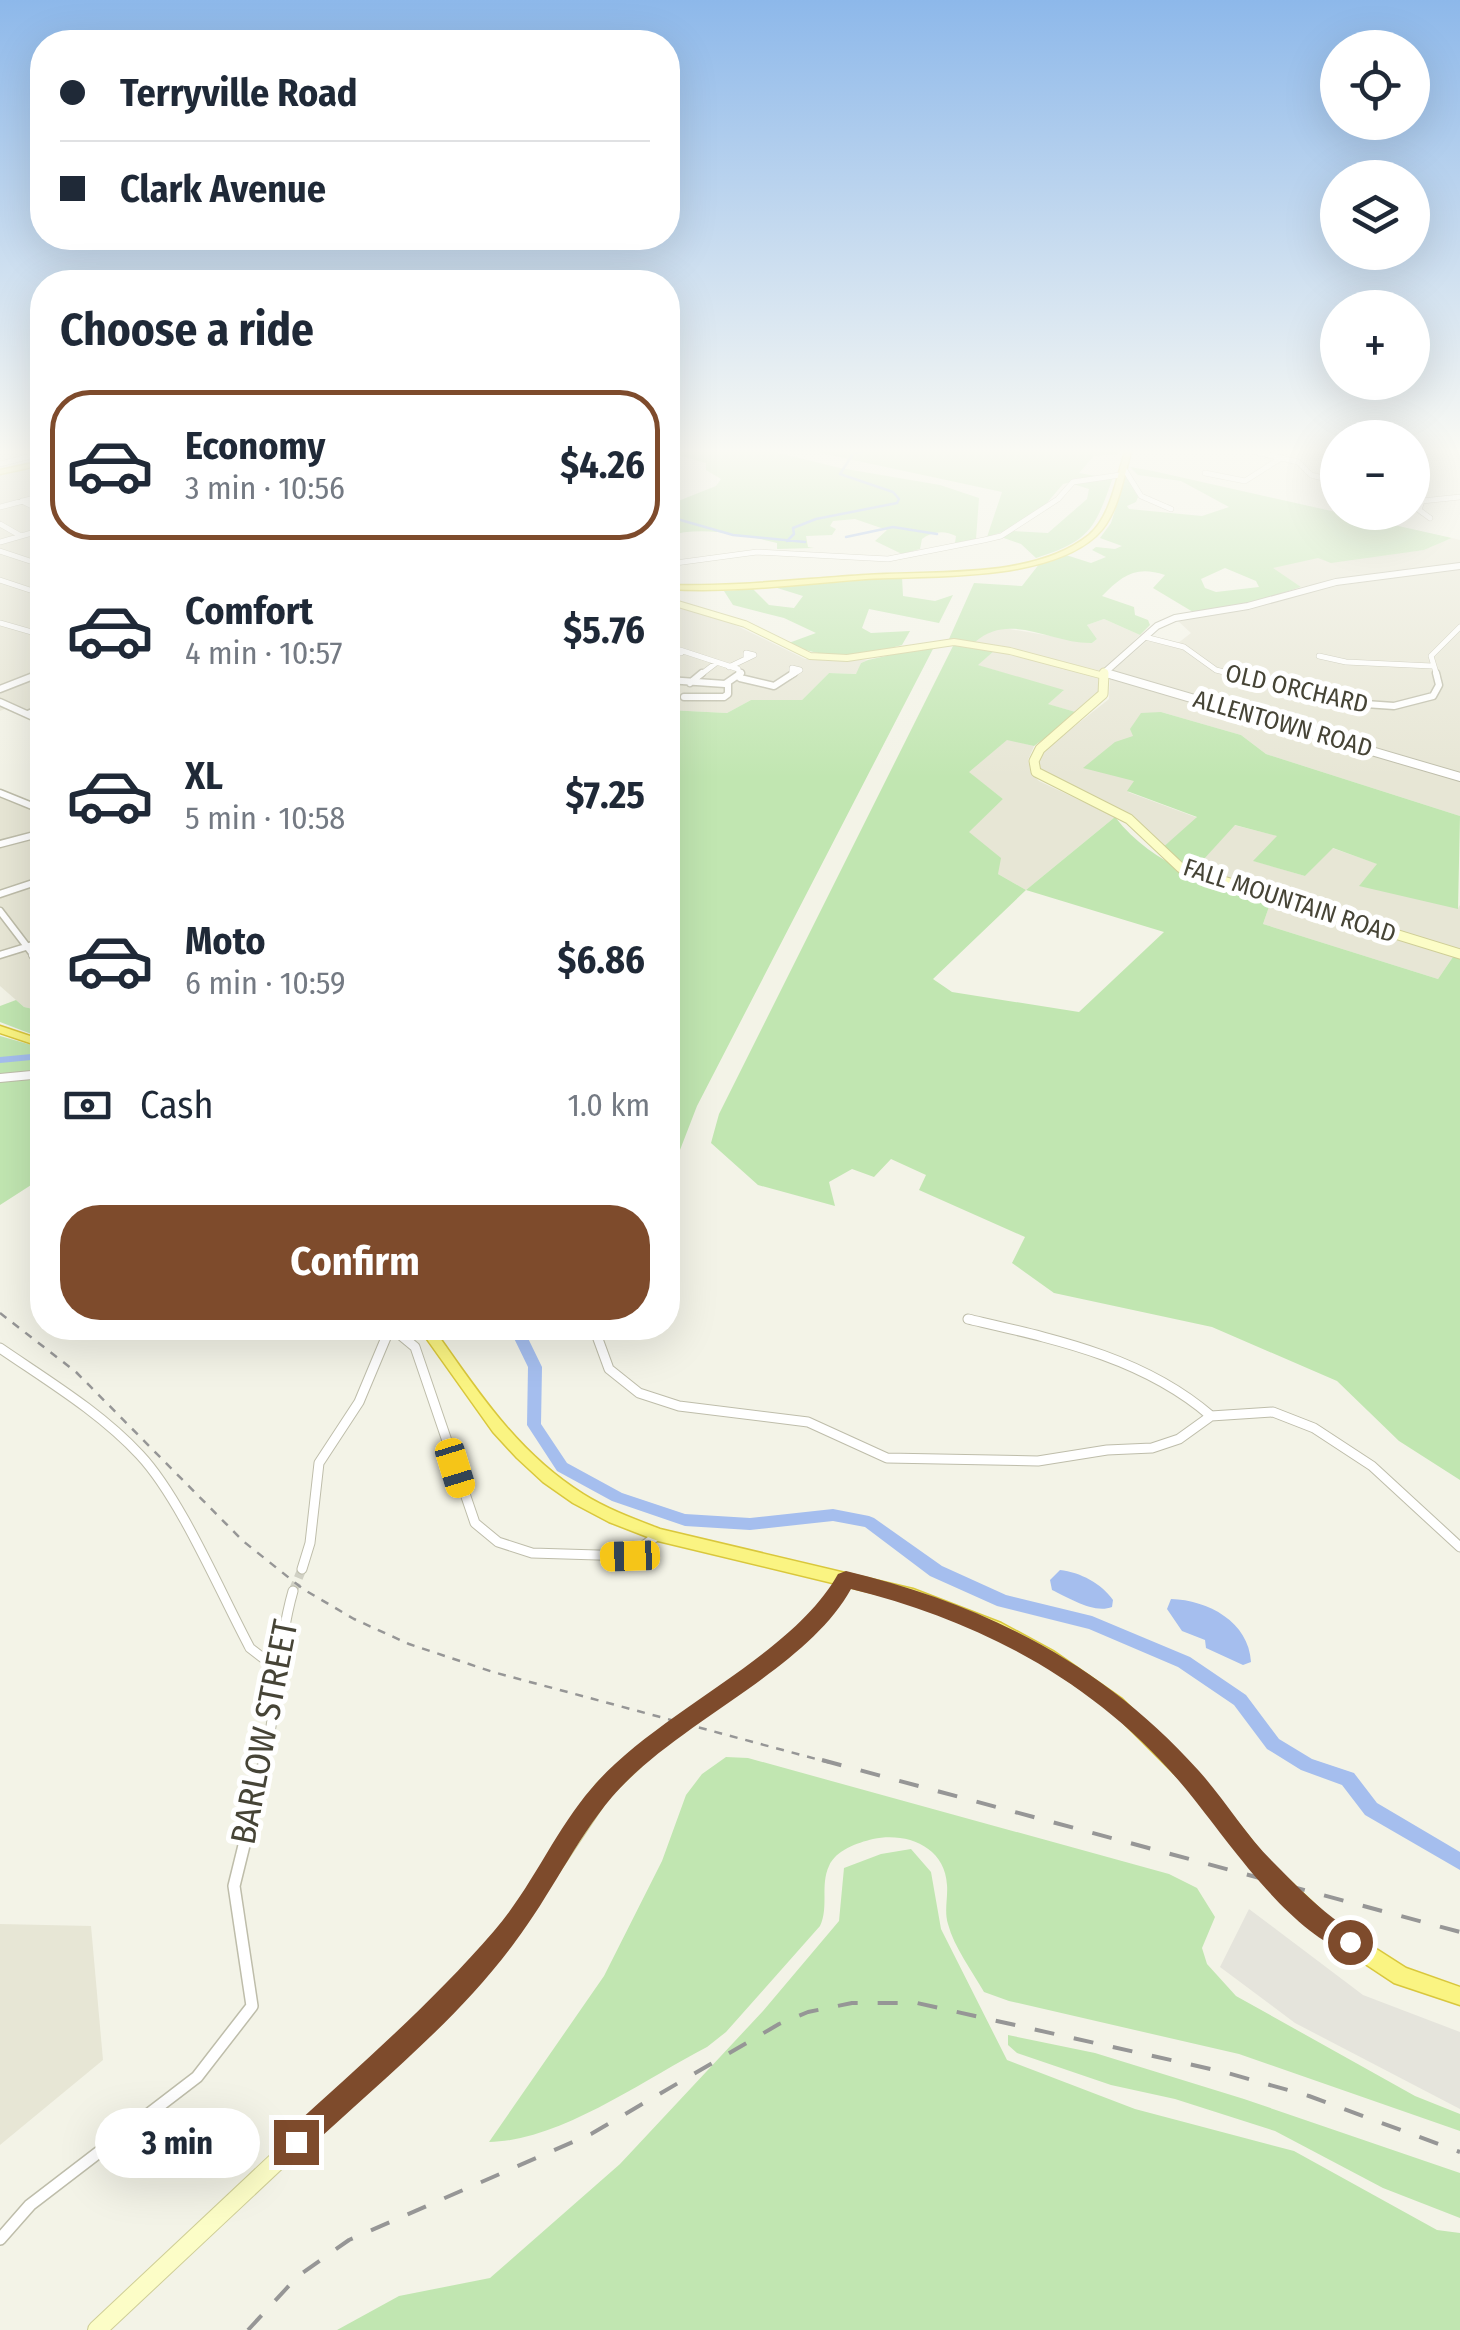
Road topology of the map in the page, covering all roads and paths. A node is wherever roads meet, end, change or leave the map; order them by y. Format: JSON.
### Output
{"nodes":[{"id":1,"x":1033,"y":561,"type":"edge"},
{"id":2,"x":1460,"y":566,"type":"edge"},
{"id":3,"x":2,"y":582,"type":"edge"},
{"id":4,"x":680,"y":587,"type":"edge"},
{"id":5,"x":30,"y":590,"type":"edge"},
{"id":6,"x":680,"y":605,"type":"edge"},
{"id":7,"x":0,"y":623,"type":"edge"},
{"id":8,"x":1460,"y":627,"type":"edge"},
{"id":9,"x":30,"y":632,"type":"edge"},
{"id":10,"x":1146,"y":636,"type":"junction"},
{"id":11,"x":681,"y":653,"type":"dead end"},
{"id":12,"x":1319,"y":656,"type":"dead end"},
{"id":13,"x":746,"y":657,"type":"dead end"},
{"id":14,"x":716,"y":663,"type":"junction"},
{"id":15,"x":1432,"y":666,"type":"junction"},
{"id":16,"x":729,"y":667,"type":"junction"},
{"id":17,"x":792,"y":673,"type":"dead end"},
{"id":18,"x":1104,"y":673,"type":"junction"},
{"id":19,"x":30,"y":677,"type":"edge"},
{"id":20,"x":740,"y":678,"type":"junction"},
{"id":21,"x":680,"y":681,"type":"edge"},
{"id":22,"x":690,"y":683,"type":"junction"},
{"id":23,"x":728,"y":683,"type":"junction"},
{"id":24,"x":0,"y":690,"type":"edge"},
{"id":25,"x":696,"y":697,"type":"dead end"},
{"id":26,"x":0,"y":702,"type":"edge"},
{"id":27,"x":14,"y":708,"type":"junction"},
{"id":28,"x":0,"y":714,"type":"edge"},
{"id":29,"x":28,"y":714,"type":"edge"},
{"id":30,"x":1460,"y":777,"type":"edge"},
{"id":31,"x":0,"y":793,"type":"edge"},
{"id":32,"x":30,"y":805,"type":"edge"},
{"id":33,"x":30,"y":836,"type":"edge"},
{"id":34,"x":0,"y":844,"type":"edge"},
{"id":35,"x":30,"y":884,"type":"edge"},
{"id":36,"x":0,"y":894,"type":"edge"},
{"id":37,"x":0,"y":911,"type":"edge"},
{"id":38,"x":30,"y":946,"type":"edge"},
{"id":39,"x":26,"y":947,"type":"junction"},
{"id":40,"x":30,"y":952,"type":"edge"},
{"id":41,"x":0,"y":954,"type":"edge"},
{"id":42,"x":1460,"y":954,"type":"edge"},
{"id":43,"x":0,"y":1029,"type":"edge"},
{"id":44,"x":30,"y":1040,"type":"edge"},
{"id":45,"x":30,"y":1075,"type":"edge"},
{"id":46,"x":0,"y":1078,"type":"edge"},
{"id":47,"x":968,"y":1320,"type":"dead end"},
{"id":48,"x":383,"y":1340,"type":"edge"},
{"id":49,"x":406,"y":1340,"type":"edge"},
{"id":50,"x":434,"y":1340,"type":"edge"},
{"id":51,"x":598,"y":1340,"type":"edge"},
{"id":52,"x":0,"y":1348,"type":"edge"},
{"id":53,"x":1210,"y":1416,"type":"junction"},
{"id":54,"x":658,"y":1535,"type":"junction"},
{"id":55,"x":1460,"y":1547,"type":"edge"},
{"id":56,"x":302,"y":1569,"type":"tunnel mouth"},
{"id":57,"x":846,"y":1580,"type":"junction"},
{"id":58,"x":293,"y":1591,"type":"tunnel mouth"},
{"id":59,"x":279,"y":1661,"type":"junction"},
{"id":60,"x":1460,"y":1996,"type":"edge"},
{"id":61,"x":0,"y":2240,"type":"edge"},
{"id":62,"x":97,"y":2330,"type":"edge"}],
"edges":[{"from":1,"to":4,"type":"main road"},
{"from":2,"to":10,"type":"street"},
{"from":3,"to":5,"type":"street"},
{"from":6,"to":18,"type":"main road"},
{"from":7,"to":9,"type":"street"},
{"from":8,"to":15,"type":"street","name":"OLD ORCHARD"},
{"from":10,"to":15,"type":"street","name":"OLD ORCHARD"},
{"from":10,"to":18,"type":"street"},
{"from":11,"to":14,"type":"street"},
{"from":12,"to":15,"type":"street"},
{"from":13,"to":16,"type":"street"},
{"from":14,"to":16,"type":"street"},
{"from":14,"to":22,"type":"street"},
{"from":16,"to":20,"type":"street"},
{"from":17,"to":20,"type":"street"},
{"from":18,"to":30,"type":"street","name":"ALLENTOWN ROAD"},
{"from":18,"to":42,"type":"main road","name":"FALL MOUNTAIN ROAD"},
{"from":19,"to":24,"type":"street"},
{"from":20,"to":23,"type":"street"},
{"from":21,"to":22,"type":"street"},
{"from":22,"to":23,"type":"street"},
{"from":23,"to":25,"type":"street"},
{"from":26,"to":27,"type":"street"},
{"from":27,"to":28,"type":"street"},
{"from":27,"to":29,"type":"street"},
{"from":31,"to":32,"type":"street"},
{"from":33,"to":34,"type":"street"},
{"from":35,"to":36,"type":"street"},
{"from":37,"to":39,"type":"street"},
{"from":38,"to":39,"type":"street"},
{"from":39,"to":40,"type":"street"},
{"from":39,"to":41,"type":"street"},
{"from":43,"to":44,"type":"highway"},
{"from":45,"to":46,"type":"street"},
{"from":47,"to":53,"type":"street"},
{"from":48,"to":56,"type":"street"},
{"from":49,"to":54,"type":"street"},
{"from":50,"to":54,"type":"highway"},
{"from":51,"to":53,"type":"street"},
{"from":52,"to":59,"type":"street"},
{"from":53,"to":55,"type":"street"},
{"from":54,"to":57,"type":"highway"},
{"from":57,"to":60,"type":"highway"},
{"from":57,"to":62,"type":"main road"},
{"from":58,"to":59,"type":"street","name":"BARLOW STREET"},
{"from":59,"to":61,"type":"street","name":"BARLOW STREET"}]}
